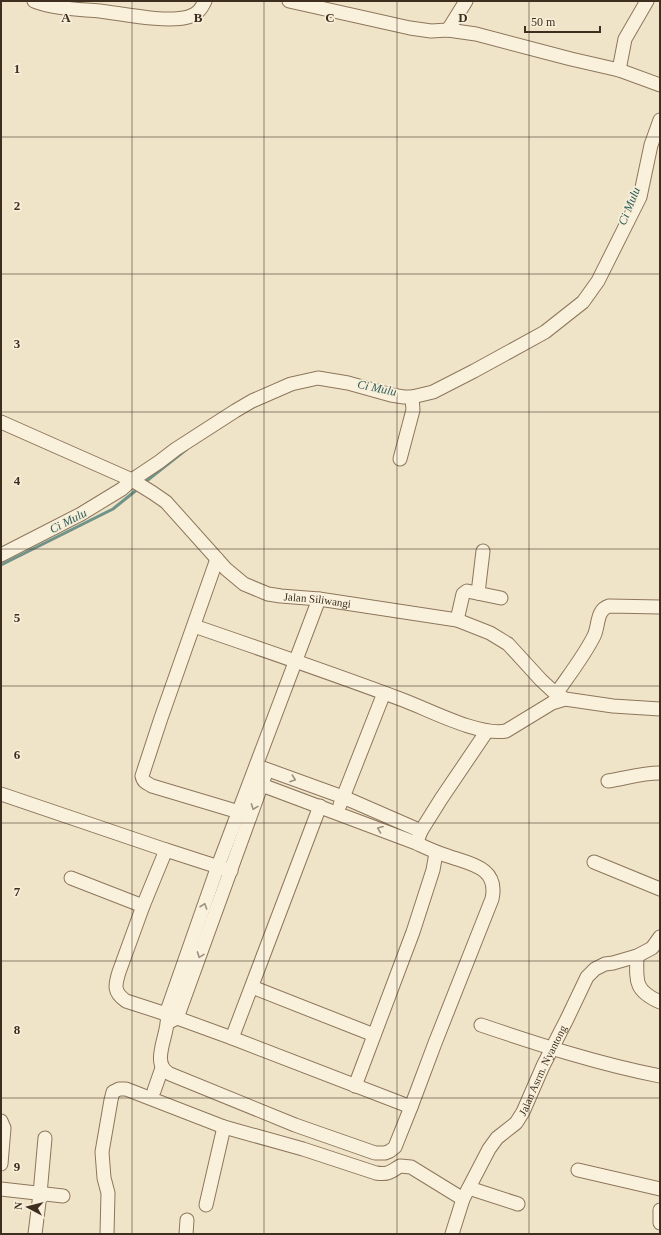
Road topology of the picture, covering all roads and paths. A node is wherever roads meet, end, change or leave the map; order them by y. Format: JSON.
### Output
{"nodes":[{"id":1,"x":34,"y":1,"type":"edge"},
{"id":2,"x":205,"y":1,"type":"edge"},
{"id":3,"x":289,"y":1,"type":"edge"},
{"id":4,"x":466,"y":1,"type":"edge"},
{"id":5,"x":647,"y":1,"type":"edge"},
{"id":6,"x":448,"y":30,"type":"junction"},
{"id":7,"x":619,"y":70,"type":"junction"},
{"id":8,"x":660,"y":85,"type":"edge"},
{"id":9,"x":660,"y":120,"type":"edge"},
{"id":10,"x":412,"y":402,"type":"junction"},
{"id":11,"x":1,"y":422,"type":"edge"},
{"id":12,"x":400,"y":459,"type":"dead end"},
{"id":13,"x":132,"y":480,"type":"junction"},
{"id":14,"x":483,"y":551,"type":"dead end"},
{"id":15,"x":1,"y":555,"type":"edge"},
{"id":16,"x":217,"y":559,"type":"junction"},
{"id":17,"x":478,"y":593,"type":"junction"},
{"id":18,"x":501,"y":598,"type":"dead end"},
{"id":19,"x":319,"y":599,"type":"junction"},
{"id":20,"x":660,"y":607,"type":"edge"},
{"id":21,"x":458,"y":620,"type":"junction"},
{"id":22,"x":194,"y":626,"type":"junction"},
{"id":23,"x":296,"y":661,"type":"junction"},
{"id":24,"x":384,"y":693,"type":"junction"},
{"id":25,"x":561,"y":697,"type":"junction"},
{"id":26,"x":660,"y":709,"type":"edge"},
{"id":27,"x":487,"y":731,"type":"junction"},
{"id":28,"x":262,"y":768,"type":"junction"},
{"id":29,"x":660,"y":772,"type":"edge"},
{"id":30,"x":608,"y":780,"type":"dead end"},
{"id":31,"x":256,"y":783,"type":"junction"},
{"id":32,"x":1,"y":794,"type":"edge"},
{"id":33,"x":343,"y":797,"type":"junction"},
{"id":34,"x":320,"y":806,"type":"junction"},
{"id":35,"x":238,"y":812,"type":"junction"},
{"id":36,"x":337,"y":813,"type":"junction"},
{"id":37,"x":422,"y":831,"type":"junction"},
{"id":38,"x":416,"y":843,"type":"junction"},
{"id":39,"x":166,"y":850,"type":"junction"},
{"id":40,"x":436,"y":852,"type":"junction"},
{"id":41,"x":594,"y":862,"type":"dead end"},
{"id":42,"x":218,"y":866,"type":"junction"},
{"id":43,"x":231,"y":871,"type":"junction"},
{"id":44,"x":71,"y":878,"type":"dead end"},
{"id":45,"x":660,"y":889,"type":"edge"},
{"id":46,"x":143,"y":906,"type":"junction"},
{"id":47,"x":196,"y":928,"type":"junction"},
{"id":48,"x":208,"y":934,"type":"junction"},
{"id":49,"x":660,"y":937,"type":"edge"},
{"id":50,"x":637,"y":956,"type":"junction"},
{"id":51,"x":252,"y":987,"type":"junction"},
{"id":52,"x":660,"y":1002,"type":"edge"},
{"id":53,"x":170,"y":1018,"type":"junction"},
{"id":54,"x":481,"y":1025,"type":"dead end"},
{"id":55,"x":374,"y":1035,"type":"junction"},
{"id":56,"x":232,"y":1038,"type":"junction"},
{"id":57,"x":551,"y":1048,"type":"junction"},
{"id":58,"x":162,"y":1068,"type":"junction"},
{"id":59,"x":660,"y":1076,"type":"edge"},
{"id":60,"x":355,"y":1086,"type":"junction"},
{"id":61,"x":154,"y":1091,"type":"dead end"},
{"id":62,"x":411,"y":1107,"type":"junction"},
{"id":63,"x":1,"y":1121,"type":"edge"},
{"id":64,"x":224,"y":1127,"type":"junction"},
{"id":65,"x":44,"y":1138,"type":"dead end"},
{"id":66,"x":1,"y":1164,"type":"edge"},
{"id":67,"x":578,"y":1170,"type":"dead end"},
{"id":68,"x":1,"y":1189,"type":"edge"},
{"id":69,"x":660,"y":1189,"type":"edge"},
{"id":70,"x":40,"y":1194,"type":"junction"},
{"id":71,"x":466,"y":1194,"type":"junction"},
{"id":72,"x":63,"y":1196,"type":"dead end"},
{"id":73,"x":518,"y":1204,"type":"dead end"},
{"id":74,"x":206,"y":1205,"type":"dead end"},
{"id":75,"x":660,"y":1210,"type":"edge"},
{"id":76,"x":187,"y":1220,"type":"dead end"},
{"id":77,"x":660,"y":1223,"type":"edge"},
{"id":78,"x":35,"y":1234,"type":"edge"},
{"id":79,"x":107,"y":1234,"type":"edge"},
{"id":80,"x":186,"y":1234,"type":"edge"},
{"id":81,"x":452,"y":1234,"type":"edge"}],
"edges":[{"from":1,"to":2,"type":"street"},
{"from":3,"to":6,"type":"street"},
{"from":4,"to":6,"type":"street"},
{"from":5,"to":7,"type":"street"},
{"from":6,"to":7,"type":"street"},
{"from":7,"to":8,"type":"street"},
{"from":9,"to":10,"type":"street"},
{"from":10,"to":12,"type":"street"},
{"from":10,"to":13,"type":"street"},
{"from":11,"to":13,"type":"street","name":"Jalan Siliwangi"},
{"from":13,"to":15,"type":"street"},
{"from":13,"to":16,"type":"street","name":"Jalan Siliwangi"},
{"from":14,"to":17,"type":"street"},
{"from":16,"to":19,"type":"street","name":"Jalan Siliwangi"},
{"from":16,"to":22,"type":"street"},
{"from":17,"to":18,"type":"street"},
{"from":17,"to":21,"type":"street"},
{"from":19,"to":21,"type":"street","name":"Jalan Siliwangi"},
{"from":19,"to":23,"type":"street"},
{"from":20,"to":25,"type":"street"},
{"from":21,"to":25,"type":"street","name":"Jalan Siliwangi"},
{"from":22,"to":23,"type":"street"},
{"from":22,"to":35,"type":"street"},
{"from":23,"to":24,"type":"street"},
{"from":23,"to":28,"type":"street"},
{"from":24,"to":27,"type":"street"},
{"from":24,"to":33,"type":"street"},
{"from":25,"to":26,"type":"street"},
{"from":25,"to":27,"type":"street"},
{"from":27,"to":37,"type":"street"},
{"from":28,"to":31,"type":"street"},
{"from":28,"to":33,"type":"street","one_way":true},
{"from":29,"to":30,"type":"street"},
{"from":31,"to":34,"type":"street"},
{"from":31,"to":35,"type":"street"},
{"from":31,"to":43,"type":"street","one_way":true},
{"from":32,"to":39,"type":"street"},
{"from":33,"to":36,"type":"street"},
{"from":33,"to":37,"type":"street"},
{"from":34,"to":36,"type":"street"},
{"from":34,"to":51,"type":"street"},
{"from":35,"to":42,"type":"street"},
{"from":38,"to":36,"type":"street","one_way":true},
{"from":37,"to":38,"type":"street"},
{"from":38,"to":40,"type":"street"},
{"from":39,"to":42,"type":"street"},
{"from":39,"to":46,"type":"street"},
{"from":40,"to":55,"type":"street"},
{"from":40,"to":62,"type":"street"},
{"from":41,"to":45,"type":"street"},
{"from":42,"to":43,"type":"street"},
{"from":47,"to":42,"type":"street","one_way":true},
{"from":43,"to":48,"type":"street"},
{"from":44,"to":46,"type":"street"},
{"from":46,"to":53,"type":"street"},
{"from":47,"to":48,"type":"street"},
{"from":47,"to":53,"type":"street"},
{"from":48,"to":53,"type":"street","one_way":true},
{"from":49,"to":50,"type":"street","name":"Jalan Asrm. Nyantong"},
{"from":50,"to":52,"type":"street"},
{"from":50,"to":57,"type":"street","name":"Jalan Asrm. Nyantong"},
{"from":51,"to":55,"type":"street"},
{"from":51,"to":56,"type":"street"},
{"from":53,"to":56,"type":"street"},
{"from":53,"to":58,"type":"street"},
{"from":54,"to":57,"type":"street"},
{"from":55,"to":60,"type":"street"},
{"from":56,"to":60,"type":"street"},
{"from":57,"to":59,"type":"street"},
{"from":57,"to":71,"type":"street","name":"Jalan Asrm. Nyantong"},
{"from":58,"to":61,"type":"street"},
{"from":58,"to":62,"type":"street"},
{"from":60,"to":62,"type":"street"},
{"from":63,"to":66,"type":"street"},
{"from":64,"to":71,"type":"street"},
{"from":64,"to":74,"type":"street"},
{"from":64,"to":79,"type":"street"},
{"from":65,"to":70,"type":"street"},
{"from":67,"to":69,"type":"street"},
{"from":68,"to":70,"type":"street"},
{"from":70,"to":72,"type":"street"},
{"from":70,"to":78,"type":"street"},
{"from":71,"to":73,"type":"street"},
{"from":71,"to":81,"type":"street","name":"Jalan Asrm. Nyantong"},
{"from":75,"to":77,"type":"street"},
{"from":76,"to":80,"type":"street"}]}
